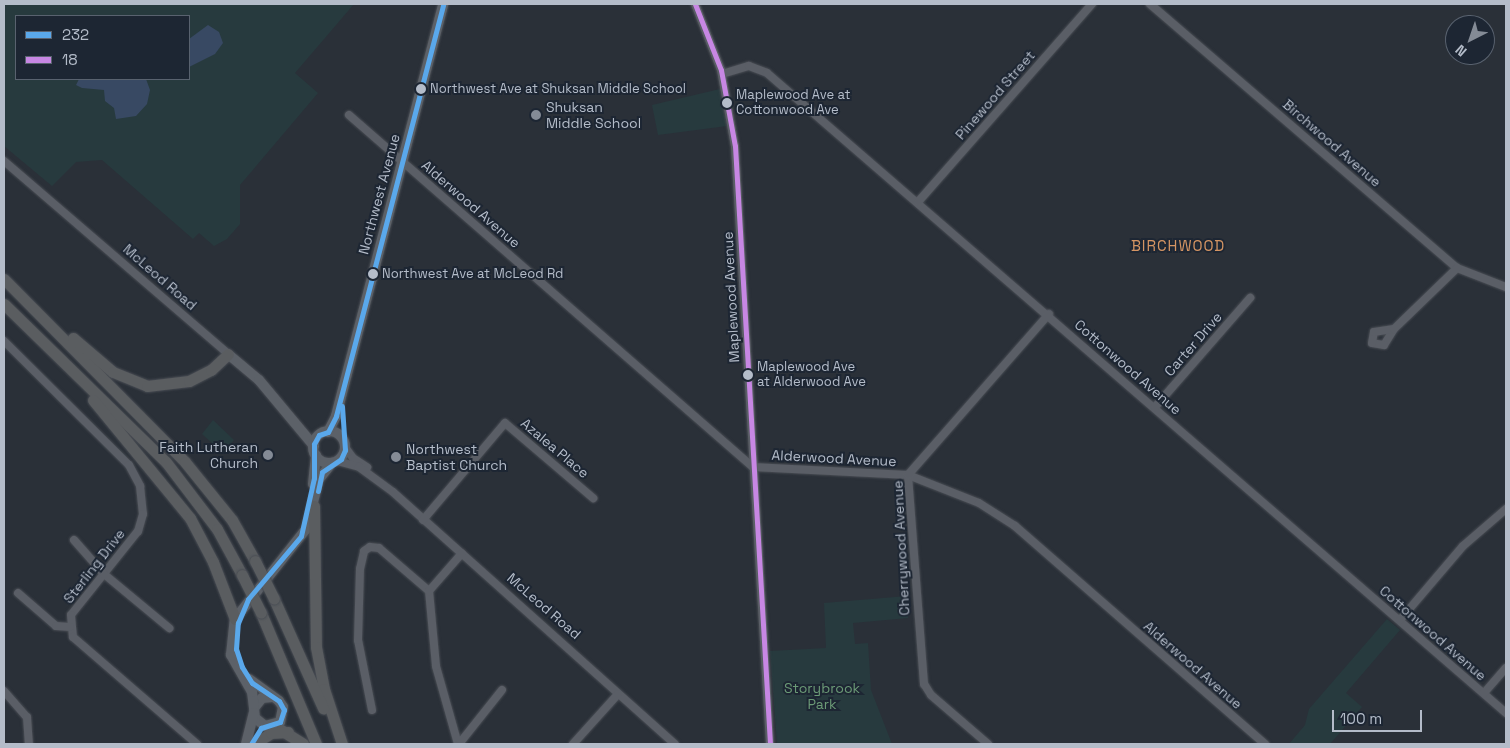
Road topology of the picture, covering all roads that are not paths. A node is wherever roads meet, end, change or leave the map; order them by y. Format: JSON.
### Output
{"nodes":[{"id":1,"x":443,"y":4,"type":"edge"},
{"id":2,"x":695,"y":4,"type":"edge"},
{"id":3,"x":1092,"y":4,"type":"edge"},
{"id":4,"x":1150,"y":4,"type":"edge"},
{"id":5,"x":722,"y":74,"type":"junction"},
{"id":6,"x":349,"y":115,"type":"dead end"},
{"id":7,"x":402,"y":160,"type":"junction"},
{"id":8,"x":4,"y":161,"type":"edge"},
{"id":9,"x":918,"y":202,"type":"junction"},
{"id":10,"x":1457,"y":268,"type":"junction"},
{"id":11,"x":4,"y":278,"type":"edge"},
{"id":12,"x":1506,"y":287,"type":"edge"},
{"id":13,"x":1250,"y":298,"type":"dead end"},
{"id":14,"x":4,"y":304,"type":"edge"},
{"id":15,"x":1049,"y":314,"type":"junction"},
{"id":16,"x":1394,"y":329,"type":"dead end"},
{"id":17,"x":35,"y":336,"type":"junction"},
{"id":18,"x":4,"y":342,"type":"edge"},
{"id":19,"x":228,"y":354,"type":"junction"},
{"id":20,"x":341,"y":392,"type":"junction"},
{"id":21,"x":1155,"y":407,"type":"junction"},
{"id":22,"x":293,"y":418,"type":"junction"},
{"id":23,"x":326,"y":432,"type":"junction"},
{"id":24,"x":344,"y":442,"type":"junction"},
{"id":25,"x":315,"y":451,"type":"junction"},
{"id":26,"x":334,"y":462,"type":"junction"},
{"id":27,"x":753,"y":467,"type":"junction"},
{"id":28,"x":908,"y":475,"type":"junction"},
{"id":29,"x":393,"y":492,"type":"junction"},
{"id":30,"x":593,"y":498,"type":"dead end"},
{"id":31,"x":314,"y":506,"type":"junction"},
{"id":32,"x":1506,"y":509,"type":"edge"},
{"id":33,"x":423,"y":520,"type":"junction"},
{"id":34,"x":301,"y":536,"type":"junction"},
{"id":35,"x":74,"y":540,"type":"dead end"},
{"id":36,"x":462,"y":553,"type":"junction"},
{"id":37,"x":104,"y":574,"type":"junction"},
{"id":38,"x":429,"y":591,"type":"junction"},
{"id":39,"x":18,"y":593,"type":"dead end"},
{"id":40,"x":248,"y":599,"type":"junction"},
{"id":41,"x":235,"y":619,"type":"junction"},
{"id":42,"x":1400,"y":620,"type":"junction"},
{"id":43,"x":70,"y":627,"type":"junction"},
{"id":44,"x":169,"y":628,"type":"dead end"},
{"id":45,"x":1506,"y":668,"type":"edge"},
{"id":46,"x":4,"y":690,"type":"edge"},
{"id":47,"x":502,"y":690,"type":"dead end"},
{"id":48,"x":1484,"y":693,"type":"junction"},
{"id":49,"x":618,"y":694,"type":"junction"},
{"id":50,"x":272,"y":697,"type":"junction"},
{"id":51,"x":254,"y":710,"type":"junction"},
{"id":52,"x":372,"y":710,"type":"dead end"},
{"id":53,"x":1506,"y":713,"type":"edge"},
{"id":54,"x":270,"y":726,"type":"junction"},
{"id":55,"x":288,"y":732,"type":"junction"},
{"id":56,"x":29,"y":744,"type":"edge"},
{"id":57,"x":197,"y":744,"type":"edge"},
{"id":58,"x":246,"y":744,"type":"edge"},
{"id":59,"x":253,"y":744,"type":"edge"},
{"id":60,"x":303,"y":744,"type":"edge"},
{"id":61,"x":316,"y":744,"type":"edge"},
{"id":62,"x":340,"y":744,"type":"edge"},
{"id":63,"x":458,"y":744,"type":"edge"},
{"id":64,"x":572,"y":744,"type":"edge"},
{"id":65,"x":675,"y":744,"type":"edge"},
{"id":66,"x":770,"y":744,"type":"edge"},
{"id":67,"x":988,"y":744,"type":"edge"},
{"id":68,"x":1265,"y":744,"type":"edge"}],
"edges":[{"from":1,"to":7,"type":"main road","name":"Northwest Avenue"},
{"from":2,"to":5,"type":"street","name":"Maplewood Avenue"},
{"from":3,"to":9,"type":"street","name":"Pinewood Street"},
{"from":4,"to":10,"type":"street","name":"Birchwood Avenue"},
{"from":5,"to":9,"type":"street","name":"Cottonwood Avenue"},
{"from":5,"to":27,"type":"street","name":"Maplewood Avenue"},
{"from":6,"to":7,"type":"street","name":"Alderwood Avenue"},
{"from":7,"to":20,"type":"main road","name":"Northwest Avenue"},
{"from":7,"to":27,"type":"street","name":"Alderwood Avenue"},
{"from":8,"to":19,"type":"street","name":"McLeod Road"},
{"from":9,"to":15,"type":"street","name":"Cottonwood Avenue"},
{"from":10,"to":12,"type":"street","name":"Birchwood Avenue"},
{"from":10,"to":16,"type":"street"},
{"from":11,"to":19,"type":"highway"},
{"from":11,"to":62,"type":"highway","bridge":true},
{"from":13,"to":21,"type":"street","name":"Carter Drive"},
{"from":14,"to":17,"type":"highway"},
{"from":15,"to":21,"type":"street","name":"Cottonwood Avenue"},
{"from":15,"to":28,"type":"street","name":"Cherrywood Avenue"},
{"from":17,"to":41,"type":"highway"},
{"from":17,"to":61,"type":"highway","bridge":true},
{"from":18,"to":37,"type":"street","name":"Sterling Drive"},
{"from":19,"to":22,"type":"main road","name":"McLeod Road"},
{"from":20,"to":23,"type":"main road","name":"Northwest Avenue"},
{"from":20,"to":24,"type":"main road","name":"Northwest Avenue"},
{"from":21,"to":42,"type":"street","name":"Cottonwood Avenue"},
{"from":22,"to":23,"type":"main road","name":"McLeod Road"},
{"from":22,"to":25,"type":"main road","name":"McLeod Road"},
{"from":23,"to":24,"type":"main road","name":"McLeod Road"},
{"from":23,"to":25,"type":"main road","name":"Northwest Avenue"},
{"from":24,"to":26,"type":"main road"},
{"from":24,"to":29,"type":"street","name":"McLeod Road"},
{"from":25,"to":26,"type":"main road"},
{"from":25,"to":34,"type":"main road"},
{"from":26,"to":29,"type":"street","name":"McLeod Road"},
{"from":26,"to":31,"type":"main road"},
{"from":27,"to":28,"type":"street","name":"Alderwood Avenue"},
{"from":27,"to":66,"type":"street","name":"Maplewood Avenue"},
{"from":28,"to":67,"type":"street","name":"Cherrywood Avenue"},
{"from":28,"to":68,"type":"street","name":"Alderwood Avenue"},
{"from":29,"to":33,"type":"street","name":"McLeod Road"},
{"from":30,"to":33,"type":"street","name":"Azalea Place"},
{"from":31,"to":34,"type":"main road"},
{"from":31,"to":62,"type":"highway"},
{"from":32,"to":42,"type":"street"},
{"from":33,"to":36,"type":"street","name":"McLeod Road"},
{"from":34,"to":40,"type":"main road"},
{"from":35,"to":37,"type":"street"},
{"from":36,"to":38,"type":"street"},
{"from":36,"to":49,"type":"street","name":"McLeod Road"},
{"from":37,"to":43,"type":"street","name":"Sterling Drive"},
{"from":37,"to":44,"type":"street"},
{"from":38,"to":52,"type":"street"},
{"from":38,"to":63,"type":"street"},
{"from":39,"to":43,"type":"street"},
{"from":40,"to":41,"type":"main road"},
{"from":40,"to":50,"type":"main road"},
{"from":41,"to":51,"type":"main road"},
{"from":42,"to":48,"type":"street","name":"Cottonwood Avenue"},
{"from":43,"to":57,"type":"street"},
{"from":45,"to":48,"type":"street"},
{"from":46,"to":56,"type":"street"},
{"from":47,"to":63,"type":"street"},
{"from":48,"to":53,"type":"street","name":"Cottonwood Avenue"},
{"from":49,"to":64,"type":"street"},
{"from":49,"to":65,"type":"street","name":"McLeod Road"},
{"from":50,"to":51,"type":"main road"},
{"from":50,"to":54,"type":"main road"},
{"from":51,"to":54,"type":"main road"},
{"from":51,"to":58,"type":"main road"},
{"from":54,"to":55,"type":"highway"},
{"from":54,"to":59,"type":"main road"},
{"from":55,"to":59,"type":"highway"},
{"from":55,"to":60,"type":"highway"}]}
